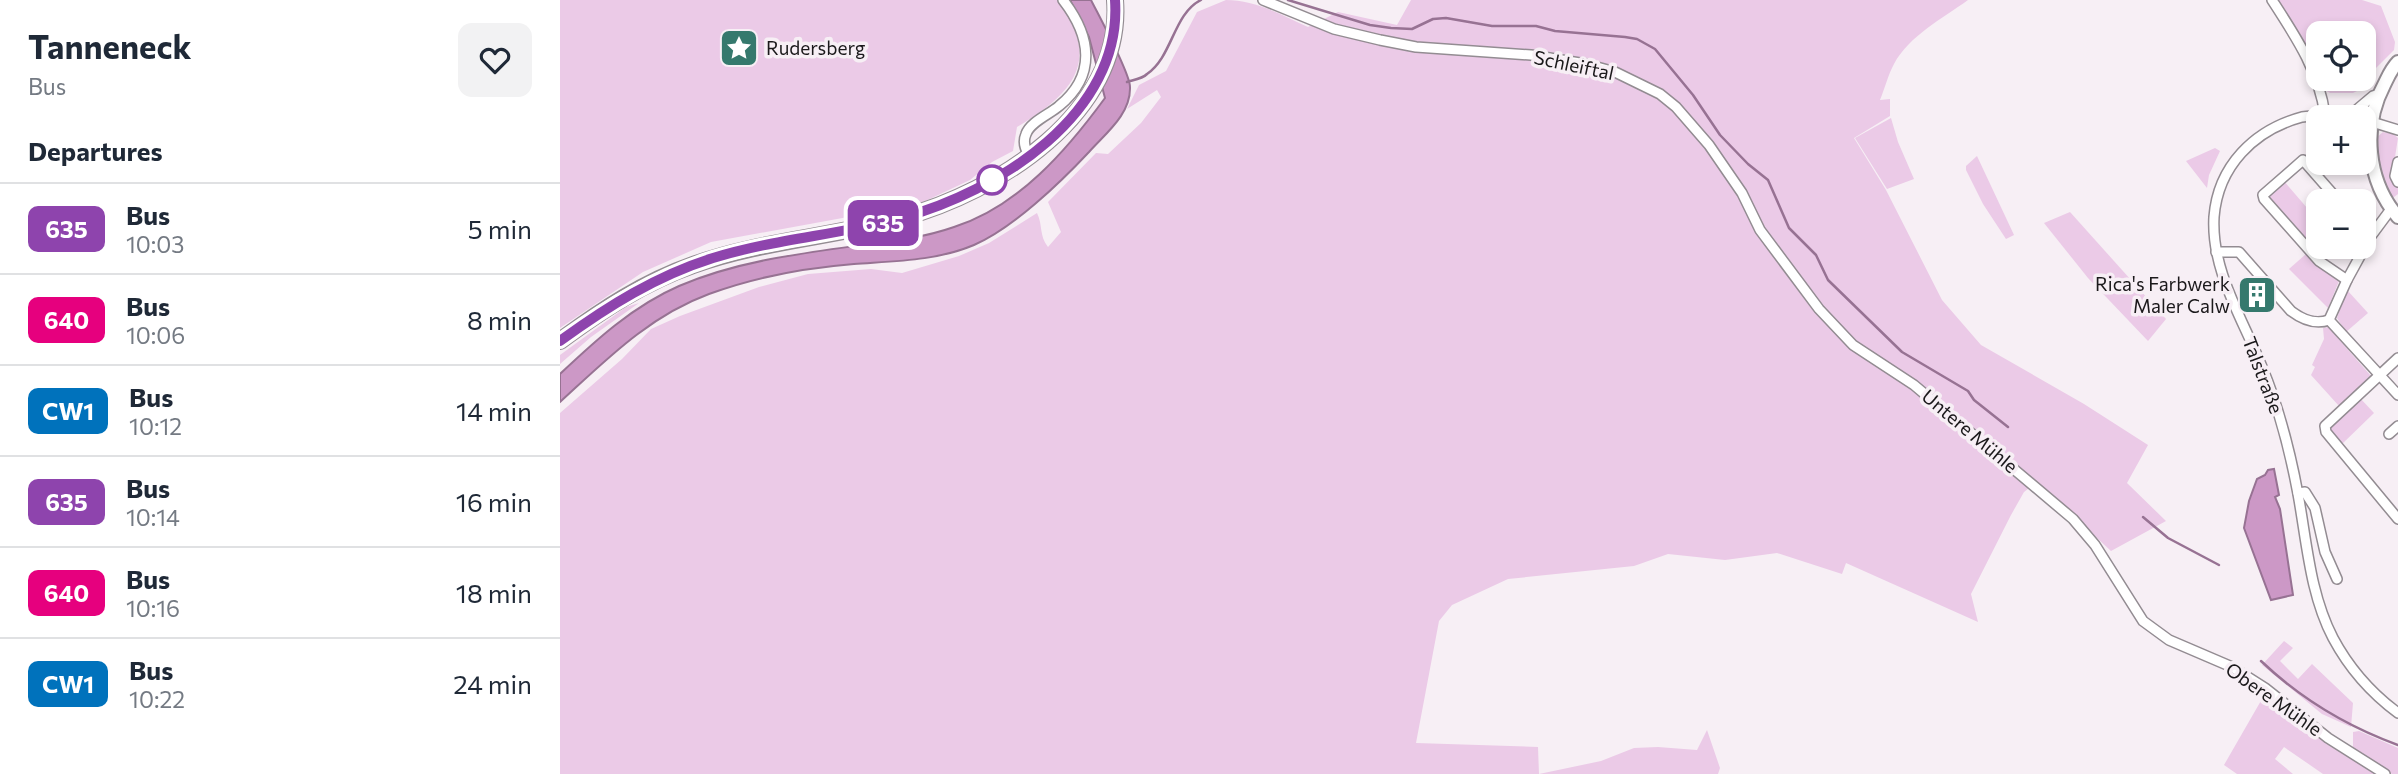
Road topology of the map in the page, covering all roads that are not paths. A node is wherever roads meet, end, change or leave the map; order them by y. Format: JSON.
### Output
{"nodes":[{"id":1,"x":1063,"y":0,"type":"edge"},
{"id":2,"x":1115,"y":0,"type":"edge"},
{"id":3,"x":1263,"y":0,"type":"edge"},
{"id":4,"x":2272,"y":0,"type":"edge"},
{"id":5,"x":2398,"y":62,"type":"edge"},
{"id":6,"x":2398,"y":75,"type":"edge"},
{"id":7,"x":2385,"y":82,"type":"junction"},
{"id":8,"x":2379,"y":94,"type":"junction"},
{"id":9,"x":2325,"y":105,"type":"edge"},
{"id":10,"x":2362,"y":105,"type":"edge"},
{"id":11,"x":2375,"y":105,"type":"edge"},
{"id":12,"x":2306,"y":116,"type":"edge"},
{"id":13,"x":2376,"y":125,"type":"edge"},
{"id":14,"x":2398,"y":130,"type":"edge"},
{"id":15,"x":1029,"y":155,"type":"junction"},
{"id":16,"x":2398,"y":162,"type":"edge"},
{"id":17,"x":2376,"y":175,"type":"edge"},
{"id":18,"x":2398,"y":182,"type":"edge"},
{"id":19,"x":2328,"y":189,"type":"edge"},
{"id":20,"x":2395,"y":213,"type":"edge"},
{"id":21,"x":2376,"y":227,"type":"edge"},
{"id":22,"x":2306,"y":246,"type":"edge"},
{"id":23,"x":2216,"y":252,"type":"junction"},
{"id":24,"x":2317,"y":259,"type":"edge"},
{"id":25,"x":2356,"y":259,"type":"edge"},
{"id":26,"x":1795,"y":276,"type":"joint"},
{"id":27,"x":2347,"y":280,"type":"junction"},
{"id":28,"x":2329,"y":320,"type":"junction"},
{"id":29,"x":560,"y":341,"type":"edge"},
{"id":30,"x":2398,"y":358,"type":"edge"},
{"id":31,"x":2380,"y":374,"type":"junction"},
{"id":32,"x":2398,"y":394,"type":"edge"},
{"id":33,"x":2398,"y":426,"type":"edge"},
{"id":34,"x":2389,"y":434,"type":"dead end"},
{"id":35,"x":2298,"y":493,"type":"junction"},
{"id":36,"x":2398,"y":519,"type":"edge"},
{"id":37,"x":2337,"y":579,"type":"dead end"},
{"id":38,"x":2129,"y":602,"type":"joint"},
{"id":39,"x":2398,"y":713,"type":"edge"},
{"id":40,"x":2385,"y":774,"type":"edge"}],
"edges":[{"from":1,"to":15,"type":"street"},
{"from":2,"to":15,"type":"main road"},
{"from":3,"to":26,"type":"street","name":"Schleiftal"},
{"from":4,"to":9,"type":"street"},
{"from":5,"to":7,"type":"street"},
{"from":6,"to":7,"type":"street"},
{"from":7,"to":8,"type":"street"},
{"from":8,"to":10,"type":"street","name":"Talstraße"},
{"from":8,"to":11,"type":"street"},
{"from":12,"to":23,"type":"street","name":"Talstraße"},
{"from":13,"to":14,"type":"street"},
{"from":15,"to":29,"type":"main road"},
{"from":16,"to":18,"type":"street"},
{"from":17,"to":20,"type":"street"},
{"from":19,"to":22,"type":"street"},
{"from":20,"to":21,"type":"street"},
{"from":23,"to":28,"type":"street"},
{"from":23,"to":35,"type":"street","name":"Talstraße"},
{"from":24,"to":27,"type":"street"},
{"from":25,"to":27,"type":"street"},
{"from":26,"to":38,"type":"street","name":"Untere Mühle"},
{"from":27,"to":28,"type":"street"},
{"from":28,"to":31,"type":"street"},
{"from":30,"to":31,"type":"street"},
{"from":31,"to":32,"type":"street"},
{"from":31,"to":36,"type":"street"},
{"from":33,"to":34,"type":"street"},
{"from":35,"to":37,"type":"street","name":"Talstraße"},
{"from":35,"to":39,"type":"street","name":"Talstraße"},
{"from":38,"to":40,"type":"street","name":"Obere Mühle"}]}
